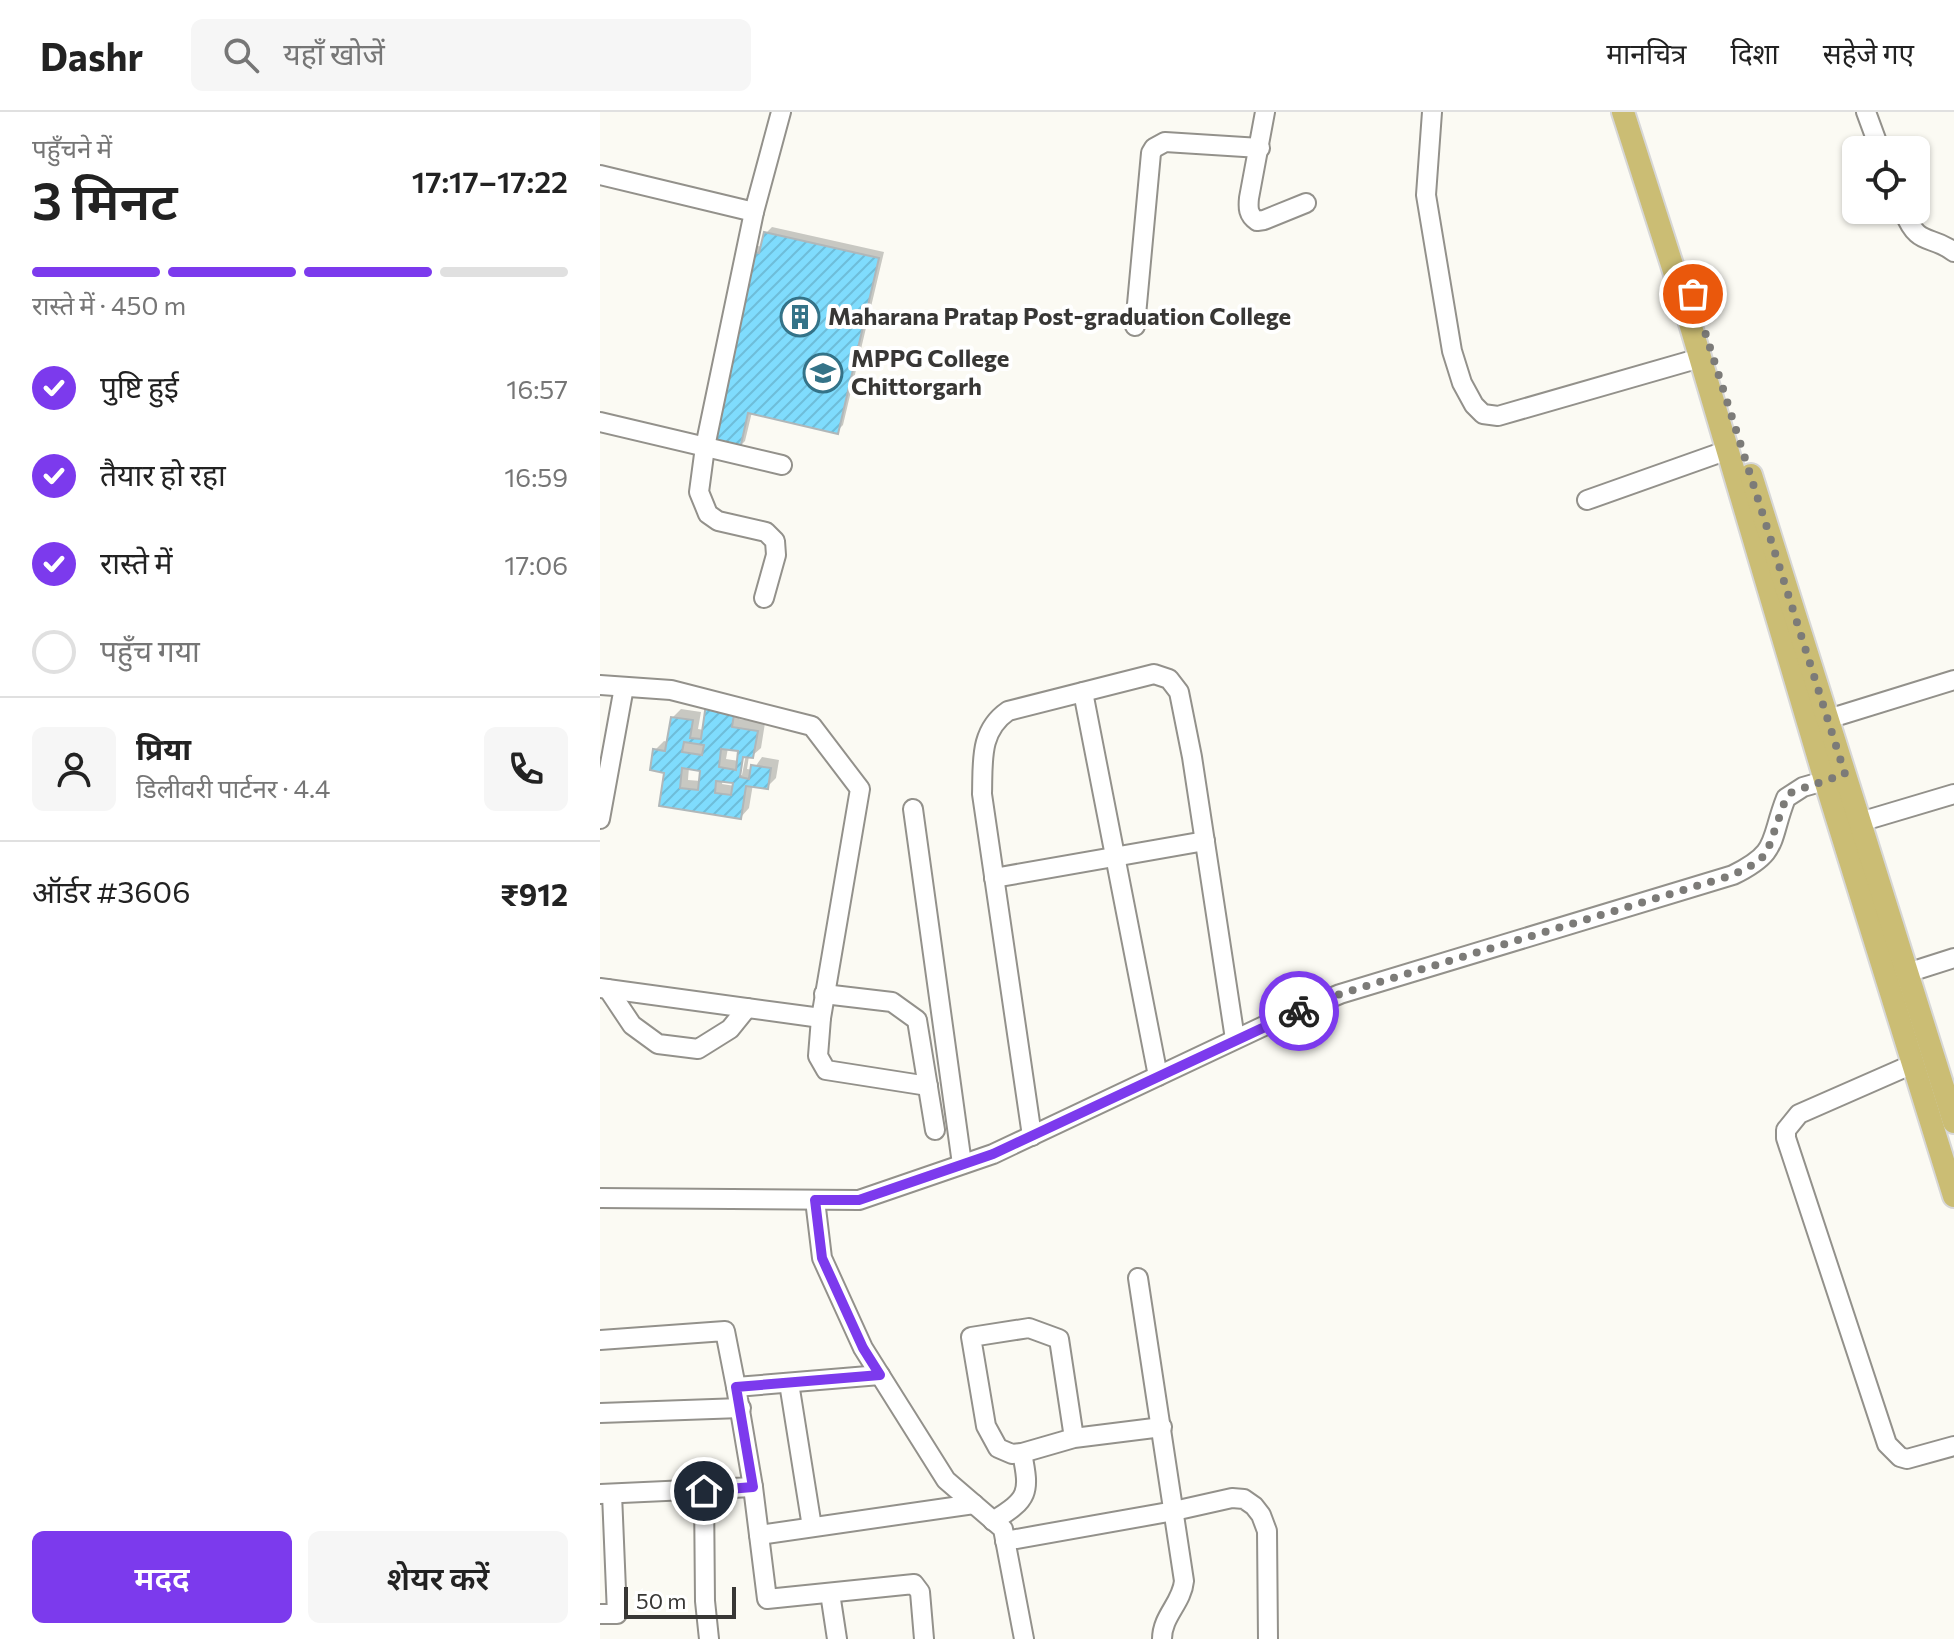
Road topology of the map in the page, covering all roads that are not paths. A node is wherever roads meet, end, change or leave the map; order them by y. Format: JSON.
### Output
{"nodes":[{"id":1,"x":781,"y":112,"type":"edge"},
{"id":2,"x":1265,"y":112,"type":"edge"},
{"id":3,"x":1432,"y":112,"type":"edge"},
{"id":4,"x":1623,"y":112,"type":"edge"},
{"id":5,"x":1634,"y":112,"type":"edge"},
{"id":6,"x":1866,"y":112,"type":"edge"},
{"id":7,"x":1875,"y":136,"type":"edge"},
{"id":8,"x":1260,"y":148,"type":"junction"},
{"id":9,"x":600,"y":175,"type":"edge"},
{"id":10,"x":1306,"y":203,"type":"dead end"},
{"id":11,"x":754,"y":212,"type":"junction"},
{"id":12,"x":1909,"y":224,"type":"edge"},
{"id":13,"x":1954,"y":252,"type":"edge"},
{"id":14,"x":1135,"y":326,"type":"dead end"},
{"id":15,"x":1700,"y":358,"type":"junction"},
{"id":16,"x":600,"y":422,"type":"edge"},
{"id":17,"x":705,"y":447,"type":"junction"},
{"id":18,"x":1728,"y":450,"type":"junction"},
{"id":19,"x":782,"y":465,"type":"dead end"},
{"id":20,"x":1587,"y":500,"type":"dead end"},
{"id":21,"x":764,"y":598,"type":"dead end"},
{"id":22,"x":1954,"y":680,"type":"edge"},
{"id":23,"x":600,"y":685,"type":"edge"},
{"id":24,"x":624,"y":687,"type":"junction"},
{"id":25,"x":1083,"y":692,"type":"junction"},
{"id":26,"x":1828,"y":719,"type":"junction"},
{"id":27,"x":1835,"y":777,"type":"junction"},
{"id":28,"x":1954,"y":794,"type":"edge"},
{"id":29,"x":913,"y":809,"type":"dead end"},
{"id":30,"x":600,"y":819,"type":"edge"},
{"id":31,"x":1860,"y":822,"type":"junction"},
{"id":32,"x":1205,"y":841,"type":"junction"},
{"id":33,"x":1115,"y":857,"type":"junction"},
{"id":34,"x":994,"y":878,"type":"junction"},
{"id":35,"x":1954,"y":958,"type":"edge"},
{"id":36,"x":1907,"y":973,"type":"junction"},
{"id":37,"x":604,"y":989,"type":"edge"},
{"id":38,"x":824,"y":994,"type":"junction"},
{"id":39,"x":747,"y":1008,"type":"junction"},
{"id":40,"x":821,"y":1018,"type":"junction"},
{"id":41,"x":1235,"y":1039,"type":"junction"},
{"id":42,"x":1913,"y":1064,"type":"junction"},
{"id":43,"x":1158,"y":1076,"type":"junction"},
{"id":44,"x":928,"y":1086,"type":"junction"},
{"id":45,"x":1954,"y":1122,"type":"edge"},
{"id":46,"x":935,"y":1130,"type":"dead end"},
{"id":47,"x":1032,"y":1136,"type":"junction"},
{"id":48,"x":962,"y":1164,"type":"junction"},
{"id":49,"x":1954,"y":1196,"type":"edge"},
{"id":50,"x":600,"y":1198,"type":"edge"},
{"id":51,"x":815,"y":1200,"type":"junction"},
{"id":52,"x":1138,"y":1278,"type":"dead end"},
{"id":53,"x":600,"y":1340,"type":"edge"},
{"id":54,"x":880,"y":1375,"type":"junction"},
{"id":55,"x":789,"y":1383,"type":"junction"},
{"id":56,"x":736,"y":1387,"type":"junction"},
{"id":57,"x":741,"y":1408,"type":"junction"},
{"id":58,"x":600,"y":1413,"type":"edge"},
{"id":59,"x":1162,"y":1427,"type":"junction"},
{"id":60,"x":1074,"y":1438,"type":"junction"},
{"id":61,"x":1954,"y":1446,"type":"edge"},
{"id":62,"x":1022,"y":1453,"type":"junction"},
{"id":63,"x":753,"y":1487,"type":"junction"},
{"id":64,"x":704,"y":1491,"type":"junction"},
{"id":65,"x":606,"y":1494,"type":"edge"},
{"id":66,"x":974,"y":1504,"type":"junction"},
{"id":67,"x":1174,"y":1511,"type":"junction"},
{"id":68,"x":993,"y":1521,"type":"junction"},
{"id":69,"x":812,"y":1527,"type":"junction"},
{"id":70,"x":759,"y":1535,"type":"junction"},
{"id":71,"x":1005,"y":1541,"type":"junction"},
{"id":72,"x":830,"y":1593,"type":"junction"},
{"id":73,"x":600,"y":1614,"type":"edge"},
{"id":74,"x":709,"y":1639,"type":"edge"},
{"id":75,"x":837,"y":1639,"type":"edge"},
{"id":76,"x":924,"y":1639,"type":"edge"},
{"id":77,"x":1024,"y":1639,"type":"edge"},
{"id":78,"x":1162,"y":1639,"type":"edge"},
{"id":79,"x":1268,"y":1639,"type":"edge"}],
"edges":[{"from":1,"to":11,"type":"street"},
{"from":2,"to":8,"type":"street"},
{"from":3,"to":15,"type":"street"},
{"from":4,"to":15,"type":"main road"},
{"from":5,"to":26,"type":"main road"},
{"from":6,"to":7,"type":"street"},
{"from":8,"to":10,"type":"street"},
{"from":8,"to":14,"type":"street"},
{"from":9,"to":11,"type":"street"},
{"from":11,"to":17,"type":"street"},
{"from":12,"to":13,"type":"street"},
{"from":15,"to":18,"type":"main road"},
{"from":16,"to":17,"type":"street"},
{"from":17,"to":19,"type":"street"},
{"from":17,"to":21,"type":"street"},
{"from":18,"to":20,"type":"street"},
{"from":18,"to":27,"type":"main road"},
{"from":22,"to":26,"type":"street"},
{"from":23,"to":24,"type":"street"},
{"from":24,"to":30,"type":"street"},
{"from":24,"to":38,"type":"street"},
{"from":25,"to":32,"type":"street"},
{"from":25,"to":33,"type":"street"},
{"from":25,"to":34,"type":"street"},
{"from":26,"to":27,"type":"main road"},
{"from":27,"to":31,"type":"main road"},
{"from":27,"to":41,"type":"street"},
{"from":27,"to":42,"type":"main road"},
{"from":28,"to":31,"type":"street"},
{"from":29,"to":48,"type":"street"},
{"from":31,"to":36,"type":"main road"},
{"from":32,"to":33,"type":"street"},
{"from":32,"to":41,"type":"street"},
{"from":33,"to":34,"type":"street"},
{"from":33,"to":43,"type":"street"},
{"from":34,"to":47,"type":"street"},
{"from":35,"to":36,"type":"street"},
{"from":36,"to":45,"type":"main road"},
{"from":37,"to":39,"type":"street"},
{"from":37,"to":39,"type":"street"},
{"from":38,"to":40,"type":"street"},
{"from":38,"to":44,"type":"street"},
{"from":39,"to":40,"type":"street"},
{"from":40,"to":44,"type":"street"},
{"from":41,"to":43,"type":"street"},
{"from":42,"to":49,"type":"main road"},
{"from":42,"to":61,"type":"street"},
{"from":43,"to":47,"type":"street"},
{"from":44,"to":46,"type":"street"},
{"from":47,"to":48,"type":"street"},
{"from":48,"to":51,"type":"street"},
{"from":50,"to":51,"type":"street"},
{"from":51,"to":54,"type":"street"},
{"from":52,"to":59,"type":"street"},
{"from":53,"to":56,"type":"street"},
{"from":54,"to":55,"type":"street"},
{"from":54,"to":66,"type":"street"},
{"from":55,"to":56,"type":"street"},
{"from":55,"to":69,"type":"street"},
{"from":56,"to":57,"type":"street"},
{"from":57,"to":58,"type":"street"},
{"from":57,"to":63,"type":"street"},
{"from":59,"to":60,"type":"street"},
{"from":59,"to":67,"type":"street"},
{"from":60,"to":62,"type":"street"},
{"from":60,"to":62,"type":"street"},
{"from":62,"to":68,"type":"street"},
{"from":63,"to":64,"type":"street"},
{"from":63,"to":70,"type":"street"},
{"from":64,"to":65,"type":"street"},
{"from":64,"to":74,"type":"street"},
{"from":65,"to":73,"type":"street"},
{"from":66,"to":68,"type":"street"},
{"from":66,"to":69,"type":"street"},
{"from":67,"to":71,"type":"street"},
{"from":67,"to":78,"type":"street"},
{"from":67,"to":79,"type":"street"},
{"from":68,"to":71,"type":"street"},
{"from":69,"to":70,"type":"street"},
{"from":70,"to":72,"type":"street"},
{"from":71,"to":77,"type":"street"},
{"from":72,"to":75,"type":"street"},
{"from":72,"to":76,"type":"street"}]}
